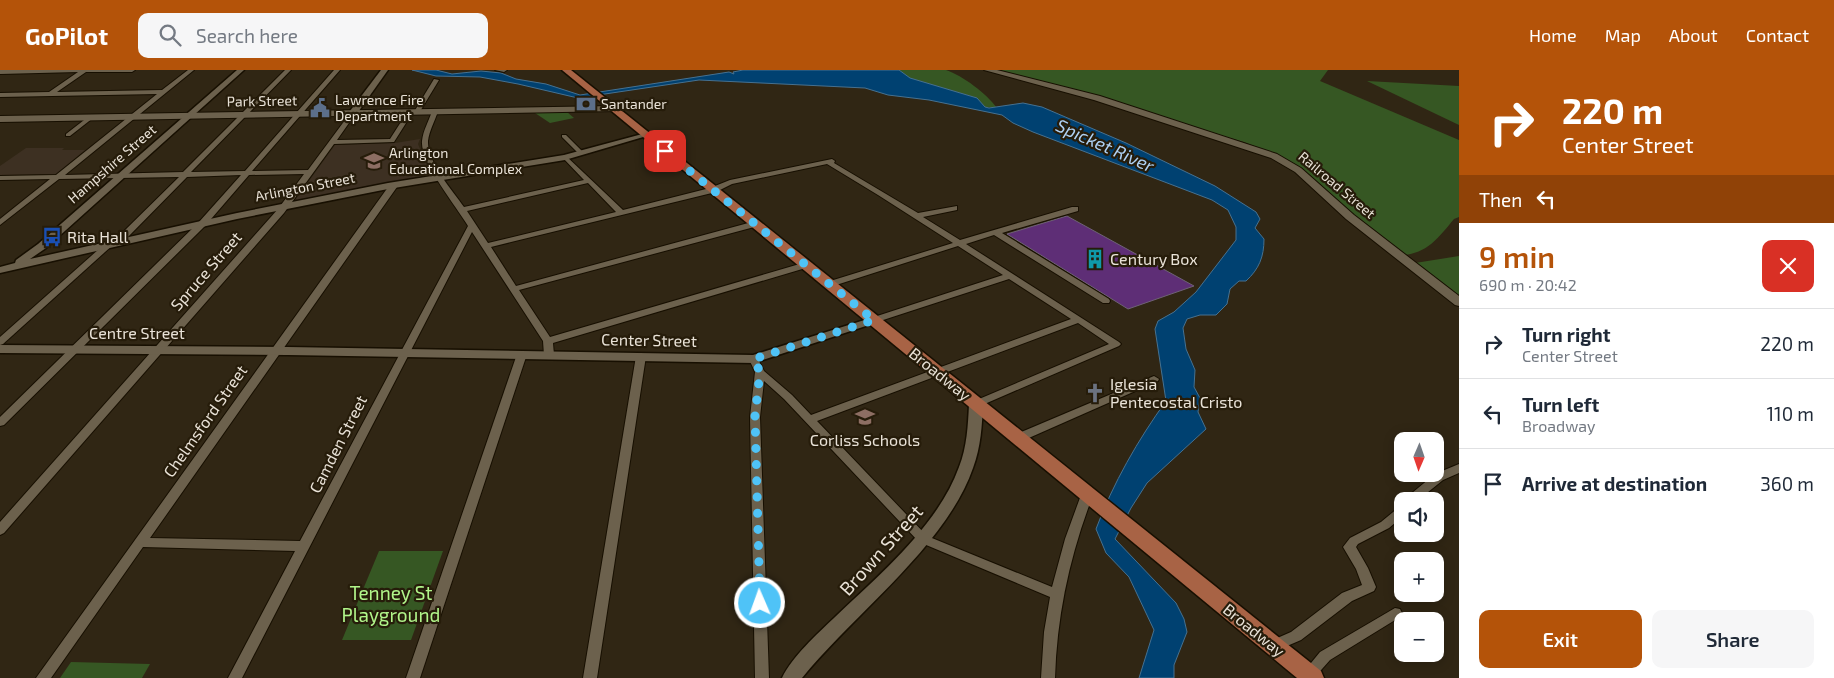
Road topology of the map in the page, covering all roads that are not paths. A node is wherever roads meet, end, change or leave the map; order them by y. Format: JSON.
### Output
{"nodes":[{"id":1,"x":132,"y":70,"type":"edge"},
{"id":2,"x":191,"y":70,"type":"edge"},
{"id":3,"x":241,"y":70,"type":"edge"},
{"id":4,"x":288,"y":70,"type":"edge"},
{"id":5,"x":336,"y":70,"type":"edge"},
{"id":6,"x":385,"y":70,"type":"edge"},
{"id":7,"x":498,"y":70,"type":"edge"},
{"id":8,"x":504,"y":70,"type":"edge"},
{"id":9,"x":566,"y":70,"type":"edge"},
{"id":10,"x":988,"y":70,"type":"edge"},
{"id":11,"x":26,"y":71,"type":"edge"},
{"id":12,"x":86,"y":71,"type":"edge"},
{"id":13,"x":0,"y":72,"type":"edge"},
{"id":14,"x":436,"y":80,"type":"dead end"},
{"id":15,"x":164,"y":92,"type":"junction"},
{"id":16,"x":50,"y":94,"type":"junction"},
{"id":17,"x":0,"y":95,"type":"edge"},
{"id":18,"x":614,"y":109,"type":"junction"},
{"id":19,"x":414,"y":112,"type":"junction"},
{"id":20,"x":435,"y":112,"type":"junction"},
{"id":21,"x":354,"y":113,"type":"junction"},
{"id":22,"x":298,"y":114,"type":"junction"},
{"id":23,"x":190,"y":115,"type":"junction"},
{"id":24,"x":244,"y":115,"type":"junction"},
{"id":25,"x":132,"y":117,"type":"junction"},
{"id":26,"x":90,"y":118,"type":"junction"},
{"id":27,"x":0,"y":119,"type":"edge"},
{"id":28,"x":68,"y":135,"type":"dead end"},
{"id":29,"x":646,"y":135,"type":"junction"},
{"id":30,"x":564,"y":136,"type":"dead end"},
{"id":31,"x":332,"y":142,"type":"junction"},
{"id":32,"x":582,"y":153,"type":"junction"},
{"id":33,"x":565,"y":156,"type":"junction"},
{"id":34,"x":309,"y":172,"type":"junction"},
{"id":35,"x":247,"y":174,"type":"junction"},
{"id":36,"x":184,"y":175,"type":"junction"},
{"id":37,"x":122,"y":176,"type":"junction"},
{"id":38,"x":58,"y":177,"type":"junction"},
{"id":39,"x":440,"y":177,"type":"junction"},
{"id":40,"x":0,"y":178,"type":"edge"},
{"id":41,"x":589,"y":181,"type":"junction"},
{"id":42,"x":394,"y":185,"type":"junction"},
{"id":43,"x":713,"y":190,"type":"junction"},
{"id":44,"x":284,"y":206,"type":"junction"},
{"id":45,"x":954,"y":208,"type":"dead end"},
{"id":46,"x":1075,"y":209,"type":"dead end"},
{"id":47,"x":462,"y":210,"type":"junction"},
{"id":48,"x":621,"y":212,"type":"junction"},
{"id":49,"x":918,"y":216,"type":"junction"},
{"id":50,"x":0,"y":223,"type":"edge"},
{"id":51,"x":202,"y":224,"type":"junction"},
{"id":52,"x":755,"y":224,"type":"junction"},
{"id":53,"x":471,"y":227,"type":"junction"},
{"id":54,"x":996,"y":233,"type":"junction"},
{"id":55,"x":115,"y":242,"type":"junction"},
{"id":56,"x":960,"y":243,"type":"junction"},
{"id":57,"x":486,"y":246,"type":"junction"},
{"id":58,"x":806,"y":265,"type":"junction"},
{"id":59,"x":13,"y":267,"type":"junction"},
{"id":60,"x":0,"y":270,"type":"edge"},
{"id":61,"x":1010,"y":276,"type":"junction"},
{"id":62,"x":0,"y":277,"type":"edge"},
{"id":63,"x":830,"y":284,"type":"junction"},
{"id":64,"x":514,"y":290,"type":"junction"},
{"id":65,"x":1106,"y":301,"type":"dead end"},
{"id":66,"x":1459,"y":302,"type":"edge"},
{"id":67,"x":874,"y":320,"type":"junction"},
{"id":68,"x":1078,"y":320,"type":"junction"},
{"id":69,"x":548,"y":341,"type":"junction"},
{"id":70,"x":0,"y":342,"type":"edge"},
{"id":71,"x":0,"y":349,"type":"edge"},
{"id":72,"x":75,"y":349,"type":"junction"},
{"id":73,"x":159,"y":349,"type":"junction"},
{"id":74,"x":275,"y":351,"type":"junction"},
{"id":75,"x":404,"y":352,"type":"junction"},
{"id":76,"x":522,"y":354,"type":"junction"},
{"id":77,"x":549,"y":355,"type":"junction"},
{"id":78,"x":641,"y":356,"type":"junction"},
{"id":79,"x":754,"y":359,"type":"junction"},
{"id":80,"x":760,"y":372,"type":"junction"},
{"id":81,"x":938,"y":372,"type":"junction"},
{"id":82,"x":1154,"y":379,"type":"dead end"},
{"id":83,"x":976,"y":404,"type":"junction"},
{"id":84,"x":810,"y":420,"type":"junction"},
{"id":85,"x":0,"y":423,"type":"edge"},
{"id":86,"x":1018,"y":438,"type":"junction"},
{"id":87,"x":1459,"y":468,"type":"edge"},
{"id":88,"x":1420,"y":492,"type":"edge"},
{"id":89,"x":1090,"y":498,"type":"junction"},
{"id":90,"x":1394,"y":518,"type":"edge"},
{"id":91,"x":0,"y":530,"type":"edge"},
{"id":92,"x":923,"y":539,"type":"junction"},
{"id":93,"x":139,"y":542,"type":"junction"},
{"id":94,"x":303,"y":546,"type":"junction"},
{"id":95,"x":1058,"y":595,"type":"junction"},
{"id":96,"x":1394,"y":614,"type":"edge"},
{"id":97,"x":1272,"y":646,"type":"junction"},
{"id":98,"x":1311,"y":676,"type":"edge"},
{"id":99,"x":43,"y":678,"type":"edge"},
{"id":100,"x":235,"y":678,"type":"edge"},
{"id":101,"x":413,"y":678,"type":"edge"},
{"id":102,"x":590,"y":678,"type":"edge"},
{"id":103,"x":762,"y":678,"type":"edge"},
{"id":104,"x":791,"y":678,"type":"edge"},
{"id":105,"x":1048,"y":678,"type":"edge"}],
"edges":[{"from":1,"to":12,"type":"street"},
{"from":2,"to":15,"type":"street"},
{"from":3,"to":23,"type":"street","name":"Hampshire Street"},
{"from":4,"to":24,"type":"street"},
{"from":5,"to":22,"type":"street"},
{"from":6,"to":21,"type":"street","name":"Spruce Street"},
{"from":7,"to":8,"type":"street"},
{"from":9,"to":18,"type":"main road","name":"Broadway"},
{"from":10,"to":66,"type":"main road","name":"Railroad Street"},
{"from":11,"to":12,"type":"street"},
{"from":11,"to":13,"type":"street"},
{"from":12,"to":16,"type":"street"},
{"from":14,"to":19,"type":"street"},
{"from":15,"to":16,"type":"street"},
{"from":15,"to":25,"type":"street"},
{"from":16,"to":17,"type":"street"},
{"from":18,"to":20,"type":"main road","name":"Park Street"},
{"from":18,"to":29,"type":"main road","name":"Broadway"},
{"from":19,"to":20,"type":"main road","name":"Park Street"},
{"from":19,"to":21,"type":"main road","name":"Park Street"},
{"from":19,"to":31,"type":"street"},
{"from":20,"to":39,"type":"street"},
{"from":21,"to":22,"type":"main road","name":"Park Street"},
{"from":21,"to":31,"type":"street","name":"Spruce Street"},
{"from":22,"to":24,"type":"main road","name":"Park Street"},
{"from":22,"to":35,"type":"street"},
{"from":23,"to":24,"type":"main road","name":"Park Street"},
{"from":23,"to":25,"type":"main road","name":"Park Street"},
{"from":23,"to":37,"type":"street","name":"Hampshire Street"},
{"from":24,"to":36,"type":"street"},
{"from":25,"to":26,"type":"main road","name":"Park Street"},
{"from":25,"to":38,"type":"street"},
{"from":26,"to":27,"type":"main road","name":"Park Street"},
{"from":26,"to":28,"type":"street"},
{"from":29,"to":32,"type":"street","name":"Arlington Street"},
{"from":29,"to":43,"type":"main road","name":"Broadway"},
{"from":30,"to":32,"type":"street"},
{"from":31,"to":34,"type":"street","name":"Spruce Street"},
{"from":32,"to":33,"type":"street","name":"Arlington Street"},
{"from":33,"to":39,"type":"street","name":"Arlington Street"},
{"from":33,"to":41,"type":"street"},
{"from":34,"to":35,"type":"street"},
{"from":34,"to":44,"type":"street","name":"Spruce Street"},
{"from":35,"to":36,"type":"street"},
{"from":35,"to":51,"type":"street"},
{"from":36,"to":37,"type":"street"},
{"from":36,"to":55,"type":"street"},
{"from":37,"to":38,"type":"street"},
{"from":37,"to":59,"type":"street","name":"Hampshire Street"},
{"from":38,"to":40,"type":"street"},
{"from":38,"to":50,"type":"street"},
{"from":39,"to":42,"type":"street","name":"Arlington Street"},
{"from":39,"to":47,"type":"street"},
{"from":41,"to":47,"type":"street"},
{"from":41,"to":48,"type":"street"},
{"from":42,"to":44,"type":"street","name":"Arlington Street"},
{"from":42,"to":74,"type":"street","name":"Chelmsford Street"},
{"from":43,"to":48,"type":"street"},
{"from":43,"to":49,"type":"street"},
{"from":43,"to":52,"type":"main road","name":"Broadway"},
{"from":44,"to":51,"type":"street","name":"Arlington Street"},
{"from":44,"to":73,"type":"street","name":"Spruce Street"},
{"from":45,"to":49,"type":"street"},
{"from":46,"to":54,"type":"street"},
{"from":47,"to":53,"type":"street"},
{"from":48,"to":57,"type":"street"},
{"from":49,"to":56,"type":"street"},
{"from":51,"to":55,"type":"street","name":"Arlington Street"},
{"from":51,"to":72,"type":"street"},
{"from":52,"to":58,"type":"main road","name":"Broadway"},
{"from":52,"to":64,"type":"street"},
{"from":53,"to":57,"type":"street"},
{"from":53,"to":75,"type":"street","name":"Camden Street"},
{"from":54,"to":56,"type":"street"},
{"from":54,"to":65,"type":"street"},
{"from":55,"to":59,"type":"street","name":"Arlington Street"},
{"from":55,"to":70,"type":"street"},
{"from":56,"to":61,"type":"street"},
{"from":56,"to":63,"type":"street"},
{"from":57,"to":64,"type":"street"},
{"from":58,"to":63,"type":"main road","name":"Broadway"},
{"from":58,"to":69,"type":"street"},
{"from":59,"to":60,"type":"street","name":"Arlington Street"},
{"from":59,"to":62,"type":"street","name":"Hampshire Street"},
{"from":61,"to":67,"type":"street","name":"Center Street"},
{"from":61,"to":68,"type":"street"},
{"from":63,"to":67,"type":"main road","name":"Broadway"},
{"from":64,"to":69,"type":"street"},
{"from":67,"to":79,"type":"street","name":"Center Street"},
{"from":67,"to":81,"type":"main road","name":"Broadway"},
{"from":68,"to":81,"type":"street"},
{"from":68,"to":83,"type":"street"},
{"from":69,"to":77,"type":"street"},
{"from":71,"to":72,"type":"street","name":"Centre Street"},
{"from":72,"to":73,"type":"street","name":"Centre Street"},
{"from":72,"to":85,"type":"street"},
{"from":73,"to":74,"type":"street","name":"Centre Street"},
{"from":73,"to":91,"type":"street","name":"Spruce Street"},
{"from":74,"to":75,"type":"street","name":"Center Street"},
{"from":74,"to":93,"type":"street","name":"Chelmsford Street"},
{"from":75,"to":76,"type":"street","name":"Center Street"},
{"from":75,"to":94,"type":"street","name":"Camden Street"},
{"from":76,"to":77,"type":"street","name":"Center Street"},
{"from":76,"to":101,"type":"street"},
{"from":77,"to":78,"type":"street","name":"Center Street"},
{"from":78,"to":79,"type":"street","name":"Center Street"},
{"from":78,"to":102,"type":"street"},
{"from":79,"to":80,"type":"street"},
{"from":80,"to":84,"type":"street"},
{"from":80,"to":103,"type":"street"},
{"from":81,"to":83,"type":"main road","name":"Broadway"},
{"from":81,"to":84,"type":"street"},
{"from":82,"to":86,"type":"street"},
{"from":83,"to":86,"type":"main road","name":"Broadway"},
{"from":83,"to":92,"type":"street","name":"Brown Street"},
{"from":84,"to":92,"type":"street"},
{"from":86,"to":89,"type":"main road","name":"Broadway"},
{"from":87,"to":88,"type":"street"},
{"from":89,"to":95,"type":"street"},
{"from":89,"to":97,"type":"main road","name":"Broadway"},
{"from":90,"to":97,"type":"street"},
{"from":92,"to":95,"type":"street"},
{"from":92,"to":104,"type":"street","name":"Brown Street"},
{"from":93,"to":94,"type":"street"},
{"from":93,"to":99,"type":"street","name":"Chelmsford Street"},
{"from":94,"to":100,"type":"street","name":"Camden Street"},
{"from":95,"to":105,"type":"street"},
{"from":96,"to":98,"type":"street"},
{"from":97,"to":98,"type":"main road","name":"Broadway"}]}
